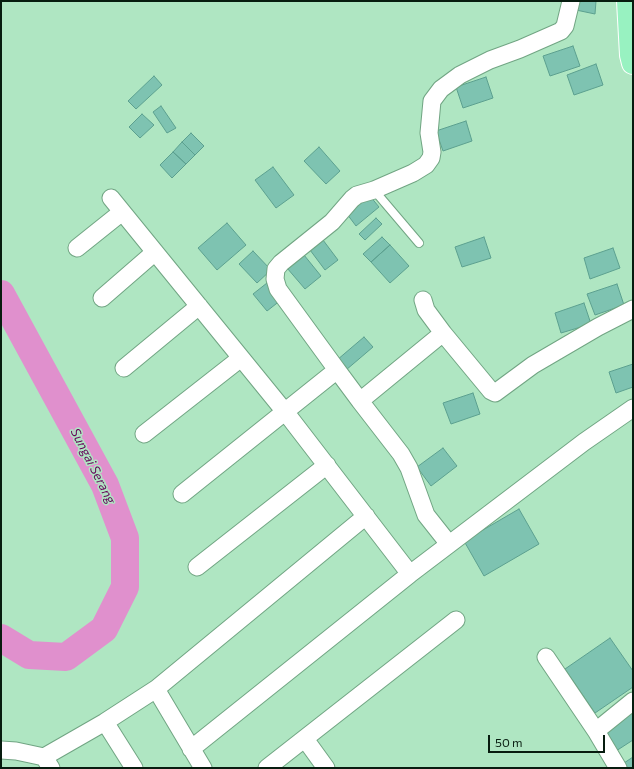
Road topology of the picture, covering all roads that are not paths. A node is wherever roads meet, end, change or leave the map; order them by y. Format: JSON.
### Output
{"nodes":[{"id":1,"x":571,"y":1,"type":"edge"},
{"id":2,"x":628,"y":1,"type":"edge"},
{"id":3,"x":633,"y":63,"type":"edge"},
{"id":4,"x":374,"y":190,"type":"junction"},
{"id":5,"x":111,"y":198,"type":"dead end"},
{"id":6,"x":122,"y":212,"type":"junction"},
{"id":7,"x":419,"y":243,"type":"dead end"},
{"id":8,"x":76,"y":248,"type":"dead end"},
{"id":9,"x":155,"y":252,"type":"junction"},
{"id":10,"x":102,"y":298,"type":"dead end"},
{"id":11,"x":423,"y":300,"type":"dead end"},
{"id":12,"x":199,"y":306,"type":"junction"},
{"id":13,"x":633,"y":309,"type":"edge"},
{"id":14,"x":444,"y":334,"type":"junction"},
{"id":15,"x":241,"y":358,"type":"junction"},
{"id":16,"x":124,"y":368,"type":"dead end"},
{"id":17,"x":337,"y":370,"type":"junction"},
{"id":18,"x":360,"y":401,"type":"junction"},
{"id":19,"x":633,"y":408,"type":"edge"},
{"id":20,"x":284,"y":411,"type":"junction"},
{"id":21,"x":144,"y":434,"type":"dead end"},
{"id":22,"x":327,"y":465,"type":"junction"},
{"id":23,"x":182,"y":494,"type":"dead end"},
{"id":24,"x":366,"y":516,"type":"junction"},
{"id":25,"x":448,"y":544,"type":"junction"},
{"id":26,"x":197,"y":567,"type":"dead end"},
{"id":27,"x":410,"y":574,"type":"junction"},
{"id":28,"x":456,"y":620,"type":"dead end"},
{"id":29,"x":546,"y":658,"type":"dead end"},
{"id":30,"x":156,"y":689,"type":"junction"},
{"id":31,"x":633,"y":701,"type":"edge"},
{"id":32,"x":105,"y":722,"type":"junction"},
{"id":33,"x":596,"y":731,"type":"junction"},
{"id":34,"x":305,"y":739,"type":"junction"},
{"id":35,"x":191,"y":749,"type":"junction"},
{"id":36,"x":1,"y":750,"type":"edge"},
{"id":37,"x":47,"y":763,"type":"edge"},
{"id":38,"x":134,"y":768,"type":"edge"},
{"id":39,"x":203,"y":768,"type":"edge"},
{"id":40,"x":267,"y":768,"type":"edge"},
{"id":41,"x":326,"y":768,"type":"edge"},
{"id":42,"x":618,"y":768,"type":"edge"}],
"edges":[{"from":1,"to":4,"type":"street"},
{"from":2,"to":3,"type":"main road"},
{"from":4,"to":7,"type":"lane"},
{"from":4,"to":17,"type":"street"},
{"from":5,"to":6,"type":"street"},
{"from":6,"to":8,"type":"street"},
{"from":6,"to":9,"type":"street"},
{"from":9,"to":10,"type":"street"},
{"from":9,"to":12,"type":"street"},
{"from":11,"to":14,"type":"street"},
{"from":12,"to":15,"type":"street"},
{"from":12,"to":16,"type":"street"},
{"from":13,"to":14,"type":"street"},
{"from":14,"to":18,"type":"street"},
{"from":15,"to":20,"type":"street"},
{"from":15,"to":21,"type":"street"},
{"from":17,"to":18,"type":"street"},
{"from":17,"to":20,"type":"street"},
{"from":18,"to":25,"type":"street"},
{"from":19,"to":25,"type":"street"},
{"from":20,"to":22,"type":"street"},
{"from":20,"to":23,"type":"street"},
{"from":22,"to":24,"type":"street"},
{"from":22,"to":26,"type":"street"},
{"from":24,"to":27,"type":"street"},
{"from":24,"to":30,"type":"street"},
{"from":25,"to":27,"type":"street"},
{"from":27,"to":35,"type":"street"},
{"from":28,"to":34,"type":"street"},
{"from":29,"to":33,"type":"street"},
{"from":30,"to":32,"type":"street"},
{"from":30,"to":35,"type":"street"},
{"from":31,"to":33,"type":"street"},
{"from":32,"to":37,"type":"street"},
{"from":32,"to":38,"type":"street"},
{"from":33,"to":42,"type":"street"},
{"from":34,"to":40,"type":"street"},
{"from":34,"to":41,"type":"street"},
{"from":35,"to":39,"type":"street"},
{"from":36,"to":37,"type":"street"}]}
